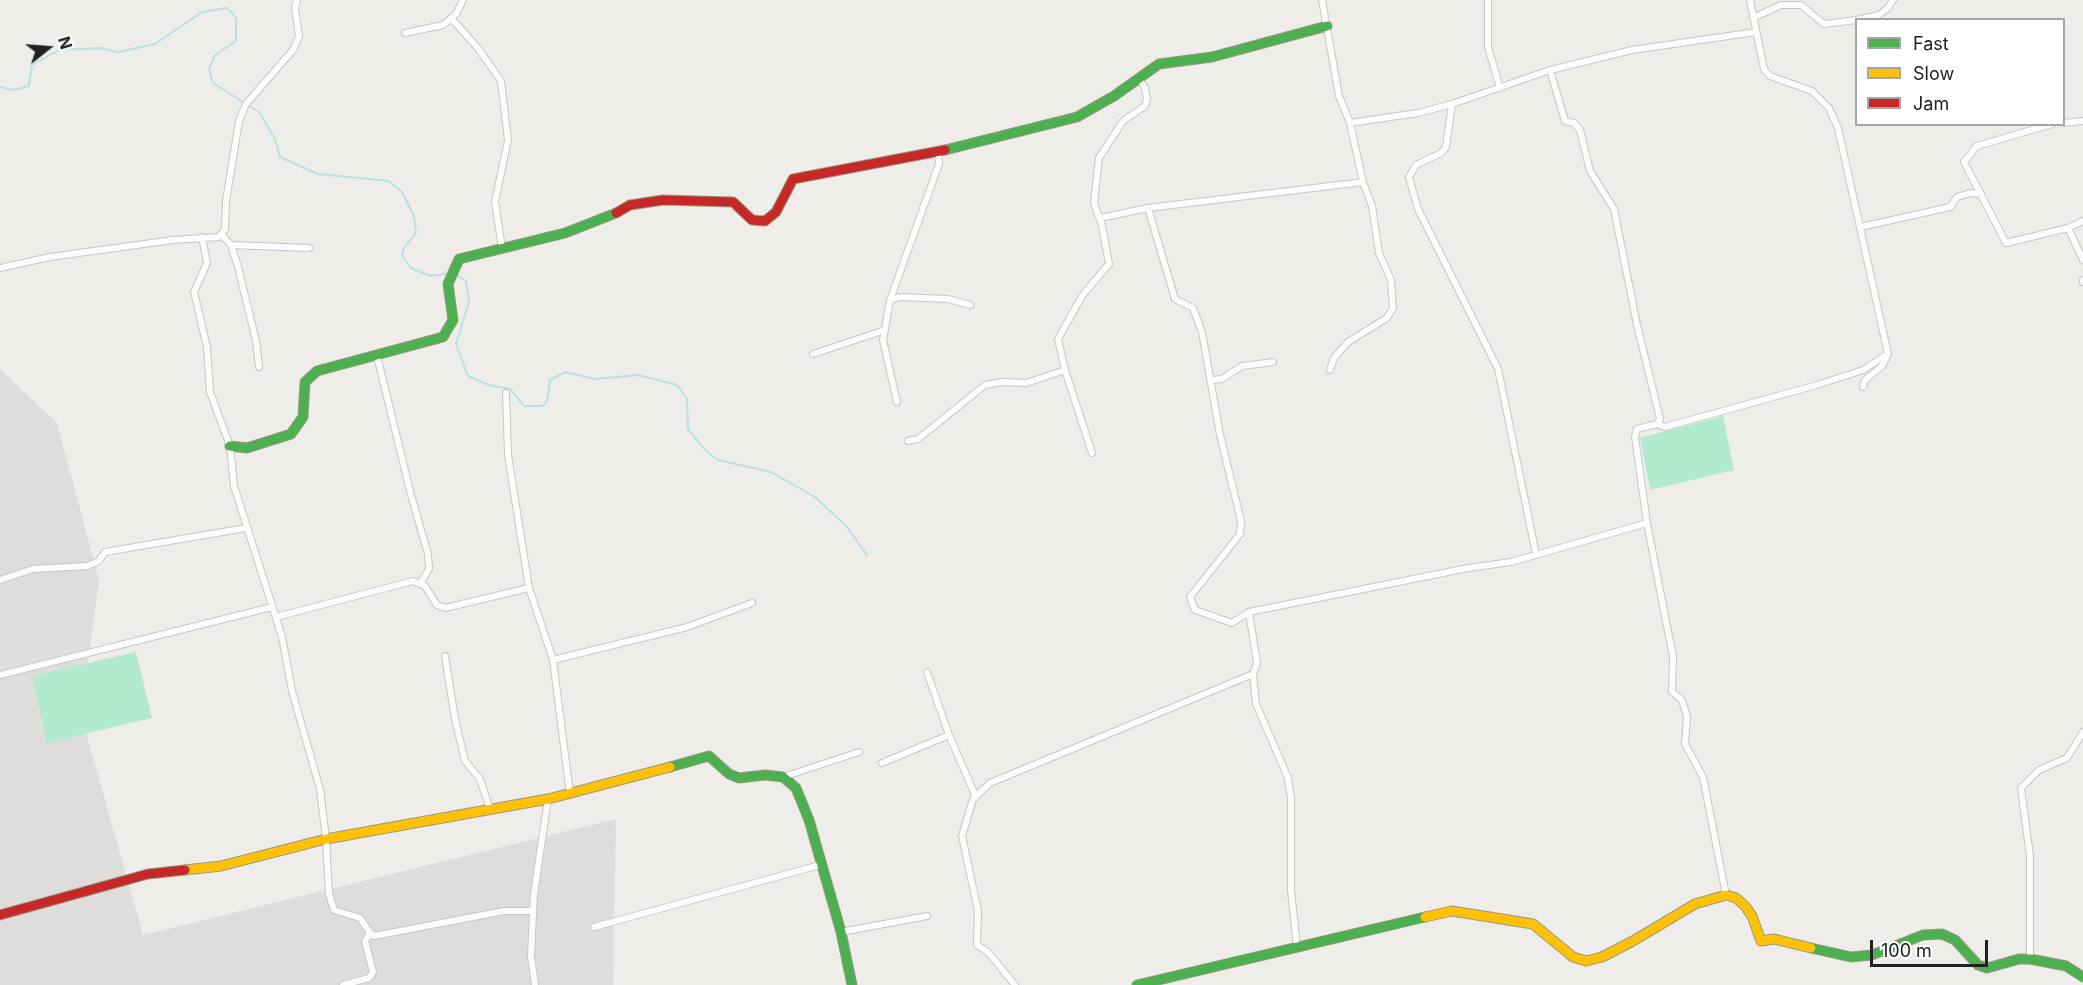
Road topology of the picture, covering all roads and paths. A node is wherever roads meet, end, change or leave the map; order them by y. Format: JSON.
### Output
{"nodes":[{"id":1,"x":297,"y":0,"type":"edge"},
{"id":2,"x":464,"y":0,"type":"edge"},
{"id":3,"x":1322,"y":0,"type":"edge"},
{"id":4,"x":1488,"y":0,"type":"edge"},
{"id":5,"x":1750,"y":0,"type":"edge"},
{"id":6,"x":1893,"y":0,"type":"edge"},
{"id":7,"x":451,"y":18,"type":"junction"},
{"id":8,"x":1754,"y":18,"type":"junction"},
{"id":9,"x":1865,"y":18,"type":"edge"},
{"id":10,"x":1855,"y":20,"type":"edge"},
{"id":11,"x":1328,"y":26,"type":"junction"},
{"id":12,"x":1756,"y":32,"type":"junction"},
{"id":13,"x":405,"y":33,"type":"dead end"},
{"id":14,"x":1550,"y":69,"type":"junction"},
{"id":15,"x":1139,"y":78,"type":"junction"},
{"id":16,"x":1500,"y":88,"type":"junction"},
{"id":17,"x":1452,"y":104,"type":"junction"},
{"id":18,"x":2083,"y":121,"type":"edge"},
{"id":19,"x":1350,"y":123,"type":"junction"},
{"id":20,"x":2065,"y":123,"type":"edge"},
{"id":21,"x":2045,"y":126,"type":"edge"},
{"id":22,"x":938,"y":152,"type":"junction"},
{"id":23,"x":1363,"y":182,"type":"junction"},
{"id":24,"x":1981,"y":194,"type":"junction"},
{"id":25,"x":1149,"y":208,"type":"junction"},
{"id":26,"x":1100,"y":218,"type":"junction"},
{"id":27,"x":2083,"y":220,"type":"edge"},
{"id":28,"x":1861,"y":227,"type":"junction"},
{"id":29,"x":2068,"y":228,"type":"junction"},
{"id":30,"x":221,"y":234,"type":"junction"},
{"id":31,"x":202,"y":237,"type":"junction"},
{"id":32,"x":231,"y":245,"type":"junction"},
{"id":33,"x":309,"y":248,"type":"dead end"},
{"id":34,"x":502,"y":248,"type":"junction"},
{"id":35,"x":2083,"y":260,"type":"edge"},
{"id":36,"x":0,"y":268,"type":"edge"},
{"id":37,"x":890,"y":300,"type":"junction"},
{"id":38,"x":970,"y":305,"type":"dead end"},
{"id":39,"x":885,"y":330,"type":"junction"},
{"id":40,"x":813,"y":354,"type":"dead end"},
{"id":41,"x":1888,"y":354,"type":"junction"},
{"id":42,"x":377,"y":356,"type":"junction"},
{"id":43,"x":1274,"y":362,"type":"dead end"},
{"id":44,"x":258,"y":367,"type":"dead end"},
{"id":45,"x":1065,"y":370,"type":"junction"},
{"id":46,"x":1330,"y":370,"type":"dead end"},
{"id":47,"x":1210,"y":380,"type":"junction"},
{"id":48,"x":1863,"y":387,"type":"dead end"},
{"id":49,"x":506,"y":393,"type":"dead end"},
{"id":50,"x":897,"y":402,"type":"dead end"},
{"id":51,"x":1657,"y":424,"type":"junction"},
{"id":52,"x":908,"y":441,"type":"dead end"},
{"id":53,"x":230,"y":447,"type":"junction"},
{"id":54,"x":1092,"y":453,"type":"dead end"},
{"id":55,"x":1647,"y":523,"type":"junction"},
{"id":56,"x":246,"y":528,"type":"junction"},
{"id":57,"x":1536,"y":554,"type":"junction"},
{"id":58,"x":0,"y":580,"type":"edge"},
{"id":59,"x":420,"y":584,"type":"junction"},
{"id":60,"x":529,"y":588,"type":"junction"},
{"id":61,"x":752,"y":603,"type":"dead end"},
{"id":62,"x":272,"y":607,"type":"junction"},
{"id":63,"x":1250,"y":612,"type":"junction"},
{"id":64,"x":276,"y":617,"type":"junction"},
{"id":65,"x":445,"y":656,"type":"dead end"},
{"id":66,"x":553,"y":660,"type":"junction"},
{"id":67,"x":927,"y":672,"type":"dead end"},
{"id":68,"x":1253,"y":674,"type":"junction"},
{"id":69,"x":0,"y":675,"type":"edge"},
{"id":70,"x":2083,"y":732,"type":"edge"},
{"id":71,"x":949,"y":735,"type":"junction"},
{"id":72,"x":859,"y":752,"type":"dead end"},
{"id":73,"x":882,"y":763,"type":"dead end"},
{"id":74,"x":783,"y":777,"type":"junction"},
{"id":75,"x":570,"y":794,"type":"junction"},
{"id":76,"x":976,"y":797,"type":"junction"},
{"id":77,"x":548,"y":799,"type":"junction"},
{"id":78,"x":490,"y":809,"type":"junction"},
{"id":79,"x":326,"y":839,"type":"junction"},
{"id":80,"x":820,"y":865,"type":"junction"},
{"id":81,"x":1725,"y":895,"type":"junction"},
{"id":82,"x":533,"y":911,"type":"junction"},
{"id":83,"x":0,"y":915,"type":"edge"},
{"id":84,"x":927,"y":916,"type":"dead end"},
{"id":85,"x":594,"y":927,"type":"dead end"},
{"id":86,"x":841,"y":932,"type":"junction"},
{"id":87,"x":370,"y":933,"type":"junction"},
{"id":88,"x":1297,"y":947,"type":"junction"},
{"id":89,"x":2030,"y":959,"type":"junction"},
{"id":90,"x":2083,"y":977,"type":"edge"},
{"id":91,"x":343,"y":985,"type":"edge"},
{"id":92,"x":535,"y":985,"type":"edge"},
{"id":93,"x":852,"y":985,"type":"edge"},
{"id":94,"x":1015,"y":985,"type":"edge"},
{"id":95,"x":1137,"y":985,"type":"edge"}],
"edges":[{"from":1,"to":30,"type":"street"},
{"from":2,"to":7,"type":"street"},
{"from":3,"to":11,"type":"street"},
{"from":4,"to":16,"type":"street"},
{"from":5,"to":8,"type":"street"},
{"from":6,"to":9,"type":"street"},
{"from":7,"to":13,"type":"street"},
{"from":7,"to":34,"type":"street"},
{"from":8,"to":10,"type":"street"},
{"from":8,"to":12,"type":"street"},
{"from":11,"to":15,"type":"street"},
{"from":11,"to":19,"type":"street"},
{"from":12,"to":14,"type":"street"},
{"from":12,"to":28,"type":"street"},
{"from":14,"to":16,"type":"street"},
{"from":14,"to":51,"type":"street"},
{"from":15,"to":22,"type":"street"},
{"from":15,"to":26,"type":"street"},
{"from":16,"to":17,"type":"street"},
{"from":17,"to":19,"type":"street"},
{"from":17,"to":57,"type":"street"},
{"from":18,"to":20,"type":"street"},
{"from":19,"to":23,"type":"street"},
{"from":21,"to":24,"type":"street"},
{"from":22,"to":34,"type":"street"},
{"from":22,"to":37,"type":"street"},
{"from":23,"to":25,"type":"street"},
{"from":23,"to":46,"type":"street"},
{"from":24,"to":28,"type":"street"},
{"from":24,"to":29,"type":"street"},
{"from":25,"to":26,"type":"street"},
{"from":25,"to":47,"type":"street"},
{"from":26,"to":45,"type":"street"},
{"from":27,"to":29,"type":"street"},
{"from":28,"to":41,"type":"street"},
{"from":29,"to":35,"type":"street"},
{"from":30,"to":31,"type":"street"},
{"from":30,"to":32,"type":"street"},
{"from":31,"to":36,"type":"street"},
{"from":31,"to":53,"type":"street"},
{"from":32,"to":33,"type":"street"},
{"from":32,"to":44,"type":"street"},
{"from":34,"to":42,"type":"street"},
{"from":37,"to":38,"type":"street"},
{"from":37,"to":39,"type":"street"},
{"from":39,"to":40,"type":"street"},
{"from":39,"to":50,"type":"street"},
{"from":41,"to":48,"type":"street"},
{"from":41,"to":51,"type":"street"},
{"from":42,"to":53,"type":"street"},
{"from":42,"to":59,"type":"street"},
{"from":43,"to":47,"type":"street"},
{"from":45,"to":52,"type":"street"},
{"from":45,"to":54,"type":"street"},
{"from":47,"to":63,"type":"street"},
{"from":49,"to":60,"type":"street"},
{"from":51,"to":55,"type":"street"},
{"from":53,"to":56,"type":"street"},
{"from":55,"to":57,"type":"street"},
{"from":55,"to":81,"type":"street"},
{"from":56,"to":58,"type":"street"},
{"from":56,"to":62,"type":"street"},
{"from":57,"to":63,"type":"street"},
{"from":59,"to":60,"type":"street"},
{"from":59,"to":64,"type":"street"},
{"from":60,"to":66,"type":"street"},
{"from":61,"to":66,"type":"street"},
{"from":62,"to":64,"type":"street"},
{"from":62,"to":69,"type":"street"},
{"from":63,"to":68,"type":"street"},
{"from":64,"to":79,"type":"street"},
{"from":65,"to":78,"type":"street"},
{"from":66,"to":75,"type":"street"},
{"from":67,"to":71,"type":"street"},
{"from":68,"to":76,"type":"street"},
{"from":68,"to":88,"type":"street"},
{"from":70,"to":89,"type":"street"},
{"from":71,"to":73,"type":"street"},
{"from":71,"to":76,"type":"street"},
{"from":72,"to":74,"type":"street"},
{"from":74,"to":75,"type":"street"},
{"from":74,"to":80,"type":"street"},
{"from":75,"to":77,"type":"street"},
{"from":76,"to":94,"type":"street"},
{"from":77,"to":78,"type":"street"},
{"from":77,"to":82,"type":"street"},
{"from":78,"to":79,"type":"street"},
{"from":79,"to":83,"type":"street"},
{"from":79,"to":87,"type":"street"},
{"from":80,"to":85,"type":"street"},
{"from":80,"to":86,"type":"street"},
{"from":81,"to":88,"type":"street"},
{"from":81,"to":89,"type":"street"},
{"from":82,"to":87,"type":"street"},
{"from":82,"to":92,"type":"street"},
{"from":84,"to":86,"type":"street"},
{"from":86,"to":93,"type":"street"},
{"from":87,"to":91,"type":"street"},
{"from":88,"to":95,"type":"street"},
{"from":89,"to":90,"type":"street"}]}
